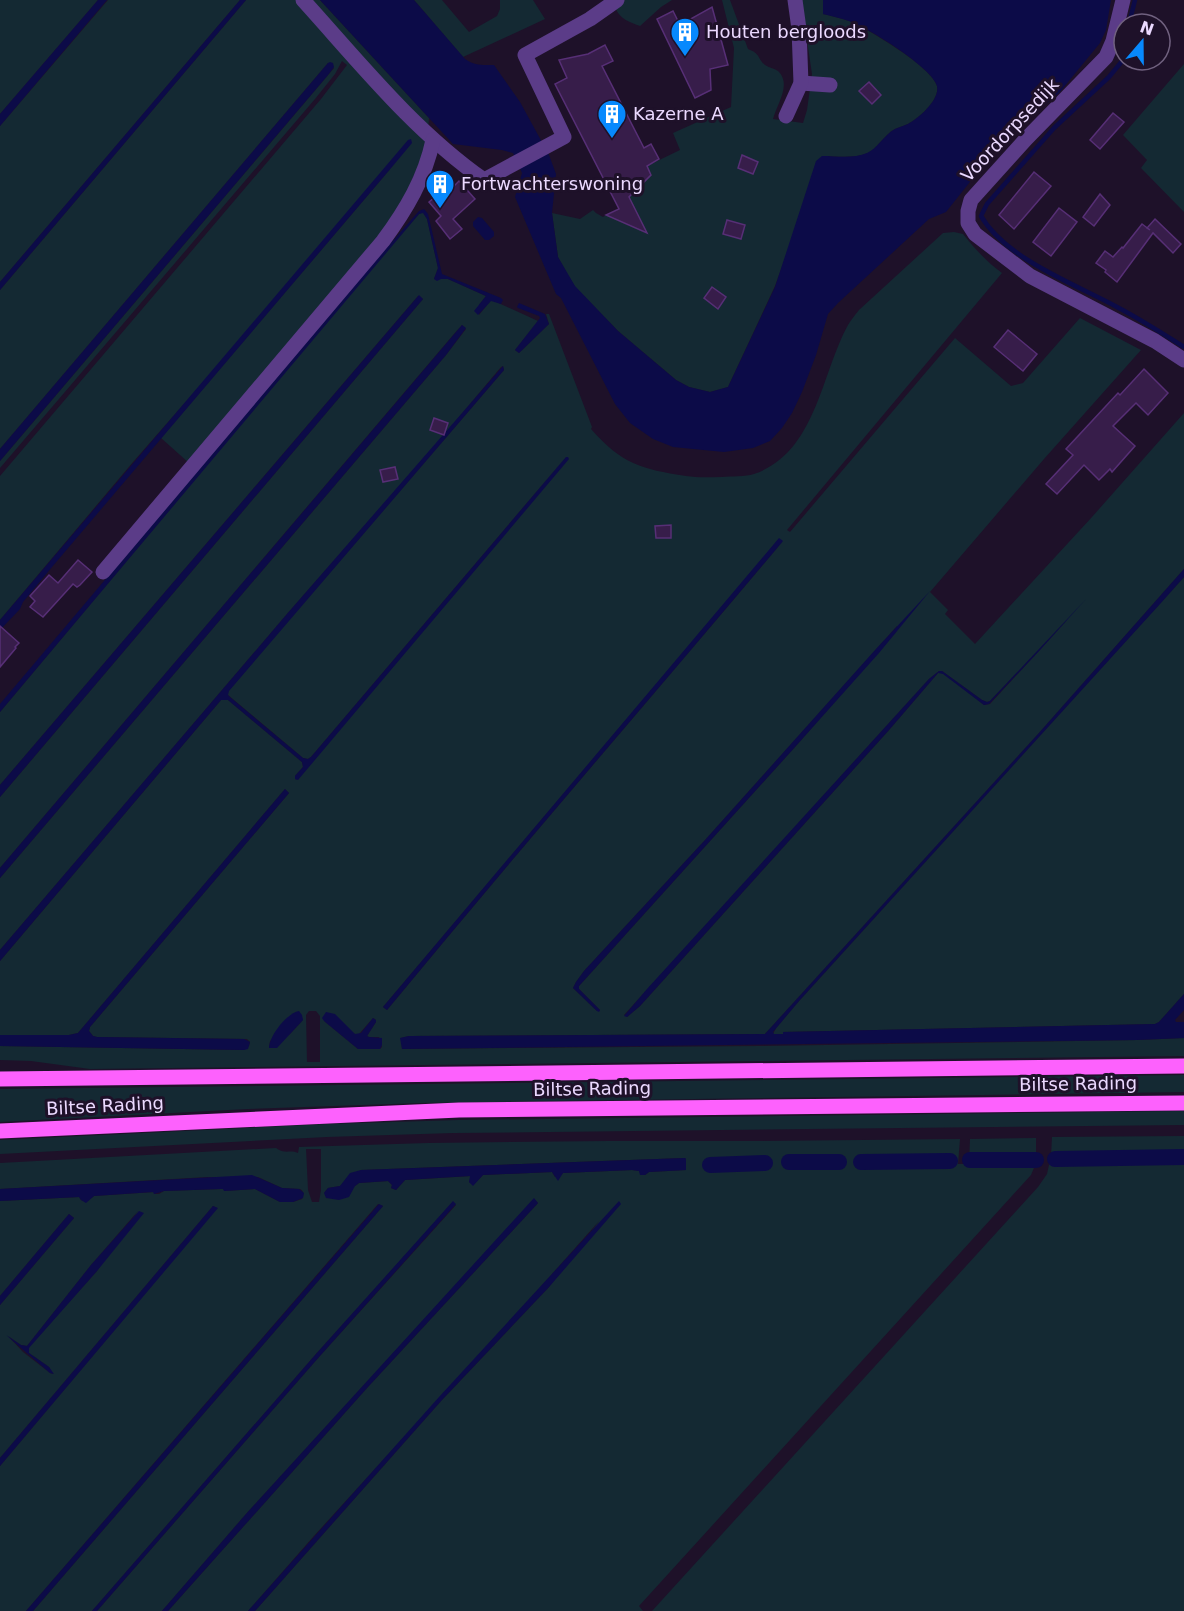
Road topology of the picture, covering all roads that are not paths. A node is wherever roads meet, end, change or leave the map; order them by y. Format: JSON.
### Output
{"nodes":[{"id":1,"x":303,"y":0,"type":"edge"},
{"id":2,"x":617,"y":0,"type":"edge"},
{"id":3,"x":795,"y":0,"type":"edge"},
{"id":4,"x":1123,"y":0,"type":"edge"},
{"id":5,"x":801,"y":83,"type":"junction"},
{"id":6,"x":830,"y":85,"type":"dead end"},
{"id":7,"x":786,"y":116,"type":"dead end"},
{"id":8,"x":433,"y":140,"type":"junction"},
{"id":9,"x":1184,"y":360,"type":"edge"},
{"id":10,"x":103,"y":572,"type":"dead end"},
{"id":11,"x":1184,"y":1066,"type":"edge"},
{"id":12,"x":0,"y":1079,"type":"edge"},
{"id":13,"x":1184,"y":1102,"type":"edge"},
{"id":14,"x":0,"y":1131,"type":"edge"}],
"edges":[{"from":1,"to":8,"type":"street"},
{"from":2,"to":8,"type":"street"},
{"from":3,"to":5,"type":"street"},
{"from":4,"to":9,"type":"street","name":"Voordorpsedijk"},
{"from":5,"to":6,"type":"street"},
{"from":5,"to":7,"type":"street"},
{"from":8,"to":10,"type":"street"},
{"from":11,"to":12,"type":"main road","name":"Biltse Rading"},
{"from":13,"to":14,"type":"main road","name":"Biltse Rading"}]}
